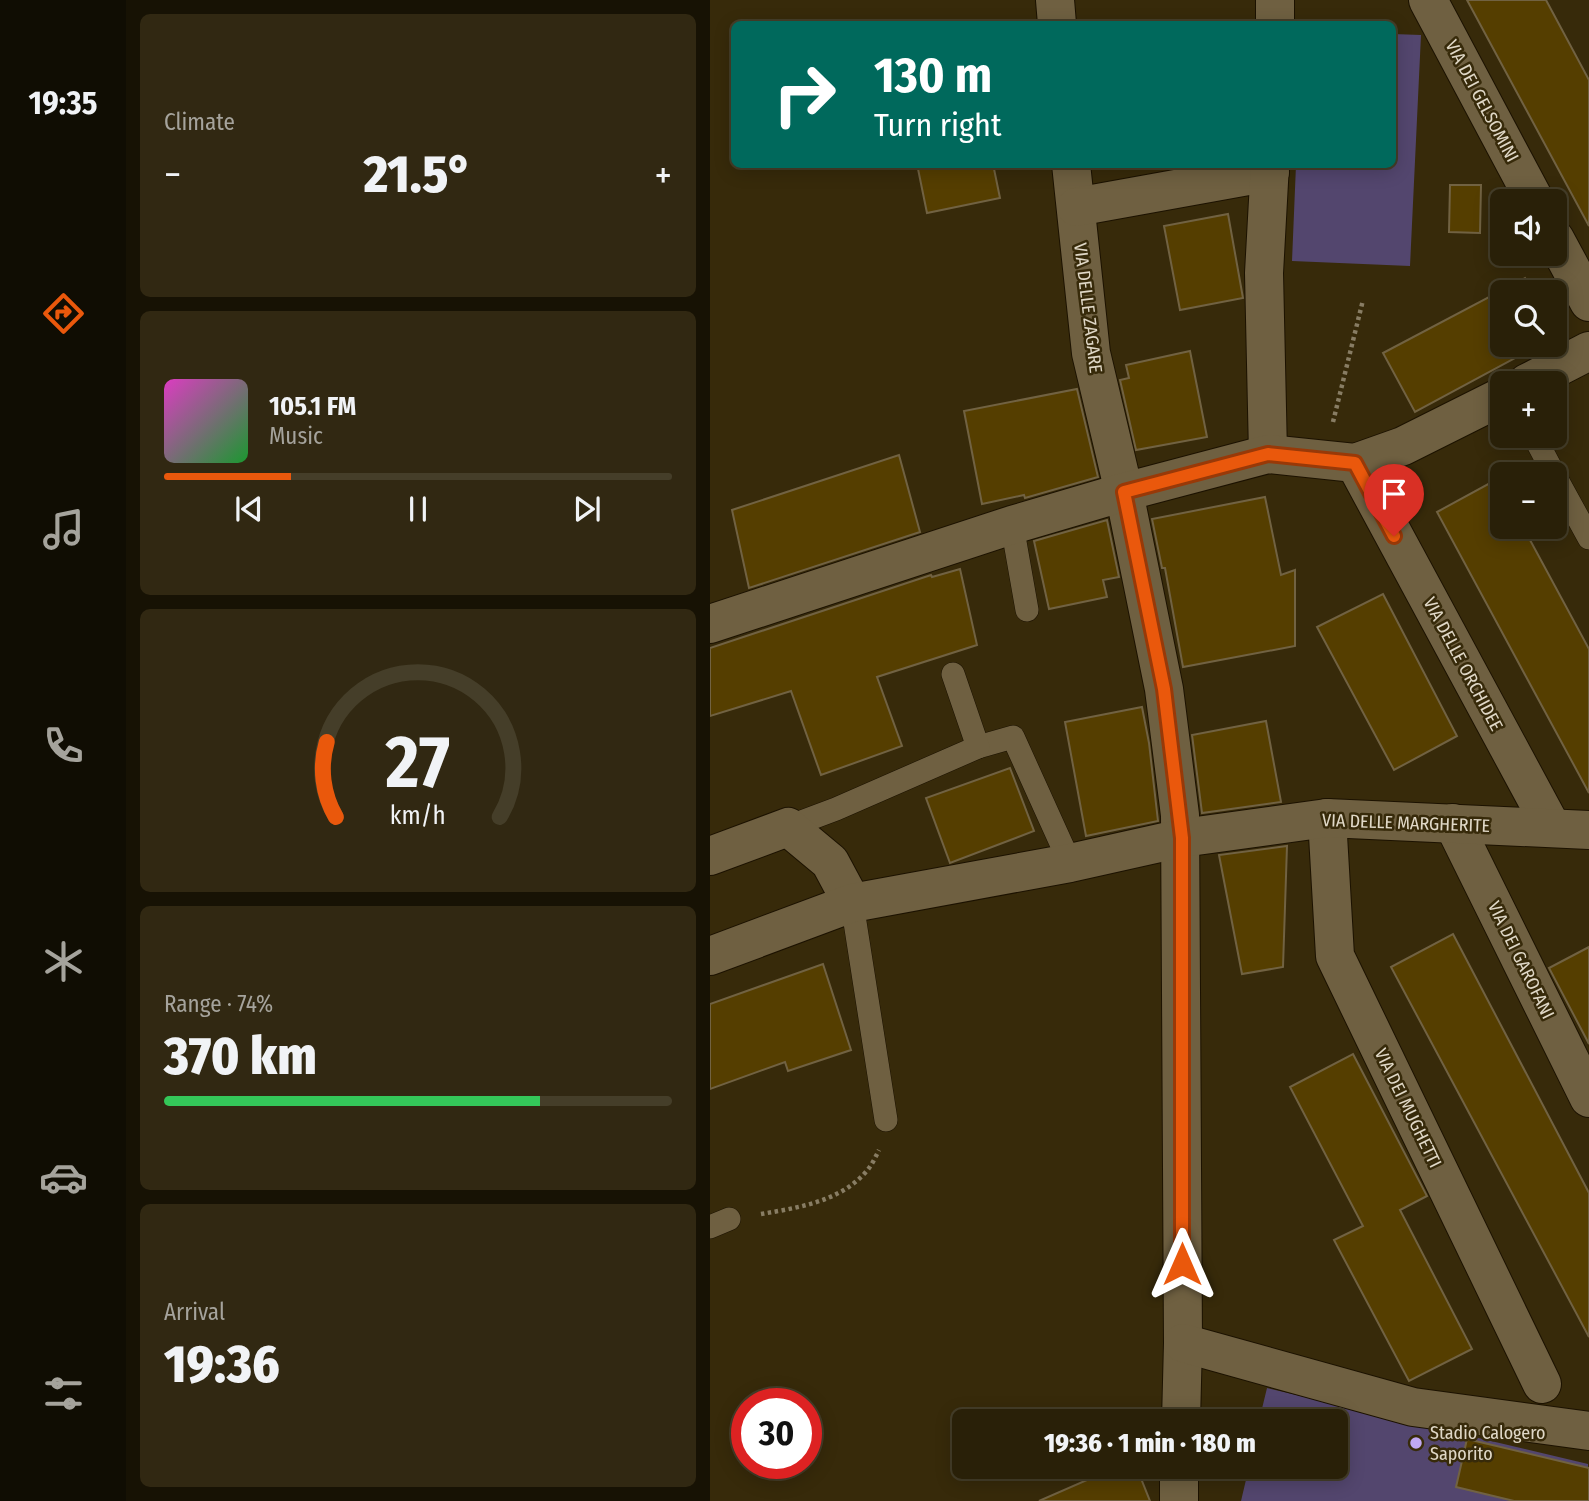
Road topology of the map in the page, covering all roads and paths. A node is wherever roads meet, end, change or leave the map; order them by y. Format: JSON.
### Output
{"nodes":[{"id":1,"x":1055,"y":0,"type":"edge"},
{"id":2,"x":1275,"y":0,"type":"edge"},
{"id":3,"x":1429,"y":0,"type":"edge"},
{"id":4,"x":1057,"y":21,"type":"edge"},
{"id":5,"x":1275,"y":21,"type":"edge"},
{"id":6,"x":1071,"y":168,"type":"edge"},
{"id":7,"x":1270,"y":168,"type":"edge"},
{"id":8,"x":1529,"y":189,"type":"edge"},
{"id":9,"x":1076,"y":206,"type":"junction"},
{"id":10,"x":1567,"y":262,"type":"edge"},
{"id":11,"x":1363,"y":300,"type":"dead end"},
{"id":12,"x":1588,"y":302,"type":"edge"},
{"id":13,"x":1588,"y":351,"type":"edge"},
{"id":14,"x":1550,"y":371,"type":"edge"},
{"id":15,"x":1490,"y":402,"type":"edge"},
{"id":16,"x":1268,"y":454,"type":"junction"},
{"id":17,"x":1339,"y":461,"type":"junction"},
{"id":18,"x":1124,"y":492,"type":"junction"},
{"id":19,"x":1567,"y":498,"type":"edge"},
{"id":20,"x":1012,"y":525,"type":"junction"},
{"id":21,"x":1588,"y":538,"type":"edge"},
{"id":22,"x":1027,"y":610,"type":"dead end"},
{"id":23,"x":710,"y":624,"type":"edge"},
{"id":24,"x":953,"y":674,"type":"dead end"},
{"id":25,"x":978,"y":747,"type":"junction"},
{"id":26,"x":1327,"y":818,"type":"junction"},
{"id":27,"x":1453,"y":823,"type":"junction"},
{"id":28,"x":788,"y":827,"type":"junction"},
{"id":29,"x":1570,"y":829,"type":"edge"},
{"id":30,"x":1182,"y":838,"type":"junction"},
{"id":31,"x":710,"y":856,"type":"edge"},
{"id":32,"x":1070,"y":863,"type":"junction"},
{"id":33,"x":852,"y":903,"type":"junction"},
{"id":34,"x":710,"y":956,"type":"edge"},
{"id":35,"x":1588,"y":1098,"type":"edge"},
{"id":36,"x":886,"y":1121,"type":"joint"},
{"id":37,"x":719,"y":1223,"type":"edge"},
{"id":38,"x":1182,"y":1343,"type":"junction"},
{"id":39,"x":1542,"y":1384,"type":"dead end"},
{"id":40,"x":1181,"y":1409,"type":"edge"},
{"id":41,"x":1588,"y":1431,"type":"edge"},
{"id":42,"x":1180,"y":1479,"type":"edge"},
{"id":43,"x":1179,"y":1501,"type":"edge"}],
"edges":[{"from":1,"to":4,"type":"street"},
{"from":2,"to":5,"type":"street"},
{"from":3,"to":8,"type":"street","name":"VIA DEI GELSOMINI"},
{"from":6,"to":9,"type":"street","name":"VIA DELLE ZAGARE"},
{"from":7,"to":9,"type":"street"},
{"from":7,"to":16,"type":"street"},
{"from":9,"to":18,"type":"street","name":"VIA DELLE ZAGARE"},
{"from":10,"to":12,"type":"street"},
{"from":11,"to":17,"type":"path"},
{"from":13,"to":14,"type":"street"},
{"from":15,"to":17,"type":"street"},
{"from":16,"to":17,"type":"street"},
{"from":16,"to":18,"type":"street"},
{"from":17,"to":29,"type":"street","name":"VIA DELLE ORCHIDEE"},
{"from":18,"to":20,"type":"street"},
{"from":18,"to":30,"type":"street","name":"VIA DELLE ZAGARE"},
{"from":19,"to":21,"type":"lane"},
{"from":20,"to":22,"type":"lane"},
{"from":20,"to":23,"type":"street"},
{"from":24,"to":25,"type":"lane"},
{"from":25,"to":28,"type":"lane"},
{"from":25,"to":32,"type":"lane"},
{"from":26,"to":27,"type":"street","name":"VIA DELLE MARGHERITE"},
{"from":26,"to":30,"type":"street","name":"VIA DELLE MARGHERITE"},
{"from":26,"to":39,"type":"street","name":"VIA DEI MUGHETTI"},
{"from":27,"to":29,"type":"street","name":"VIA DELLE MARGHERITE"},
{"from":27,"to":35,"type":"street","name":"VIA DEI GAROFANI"},
{"from":28,"to":31,"type":"street"},
{"from":28,"to":33,"type":"street"},
{"from":30,"to":32,"type":"street","name":"VIA DELLE MARGHERITE"},
{"from":30,"to":38,"type":"street","name":"VIA DELLE ZAGARE"},
{"from":32,"to":33,"type":"street","name":"VIA DELLE MARGHERITE"},
{"from":33,"to":34,"type":"street","name":"VIA DELLE MARGHERITE"},
{"from":33,"to":36,"type":"lane"},
{"from":36,"to":37,"type":"path"},
{"from":38,"to":40,"type":"street","name":"VIA DELLE ZAGARE"},
{"from":38,"to":41,"type":"street"},
{"from":42,"to":43,"type":"street"}]}
